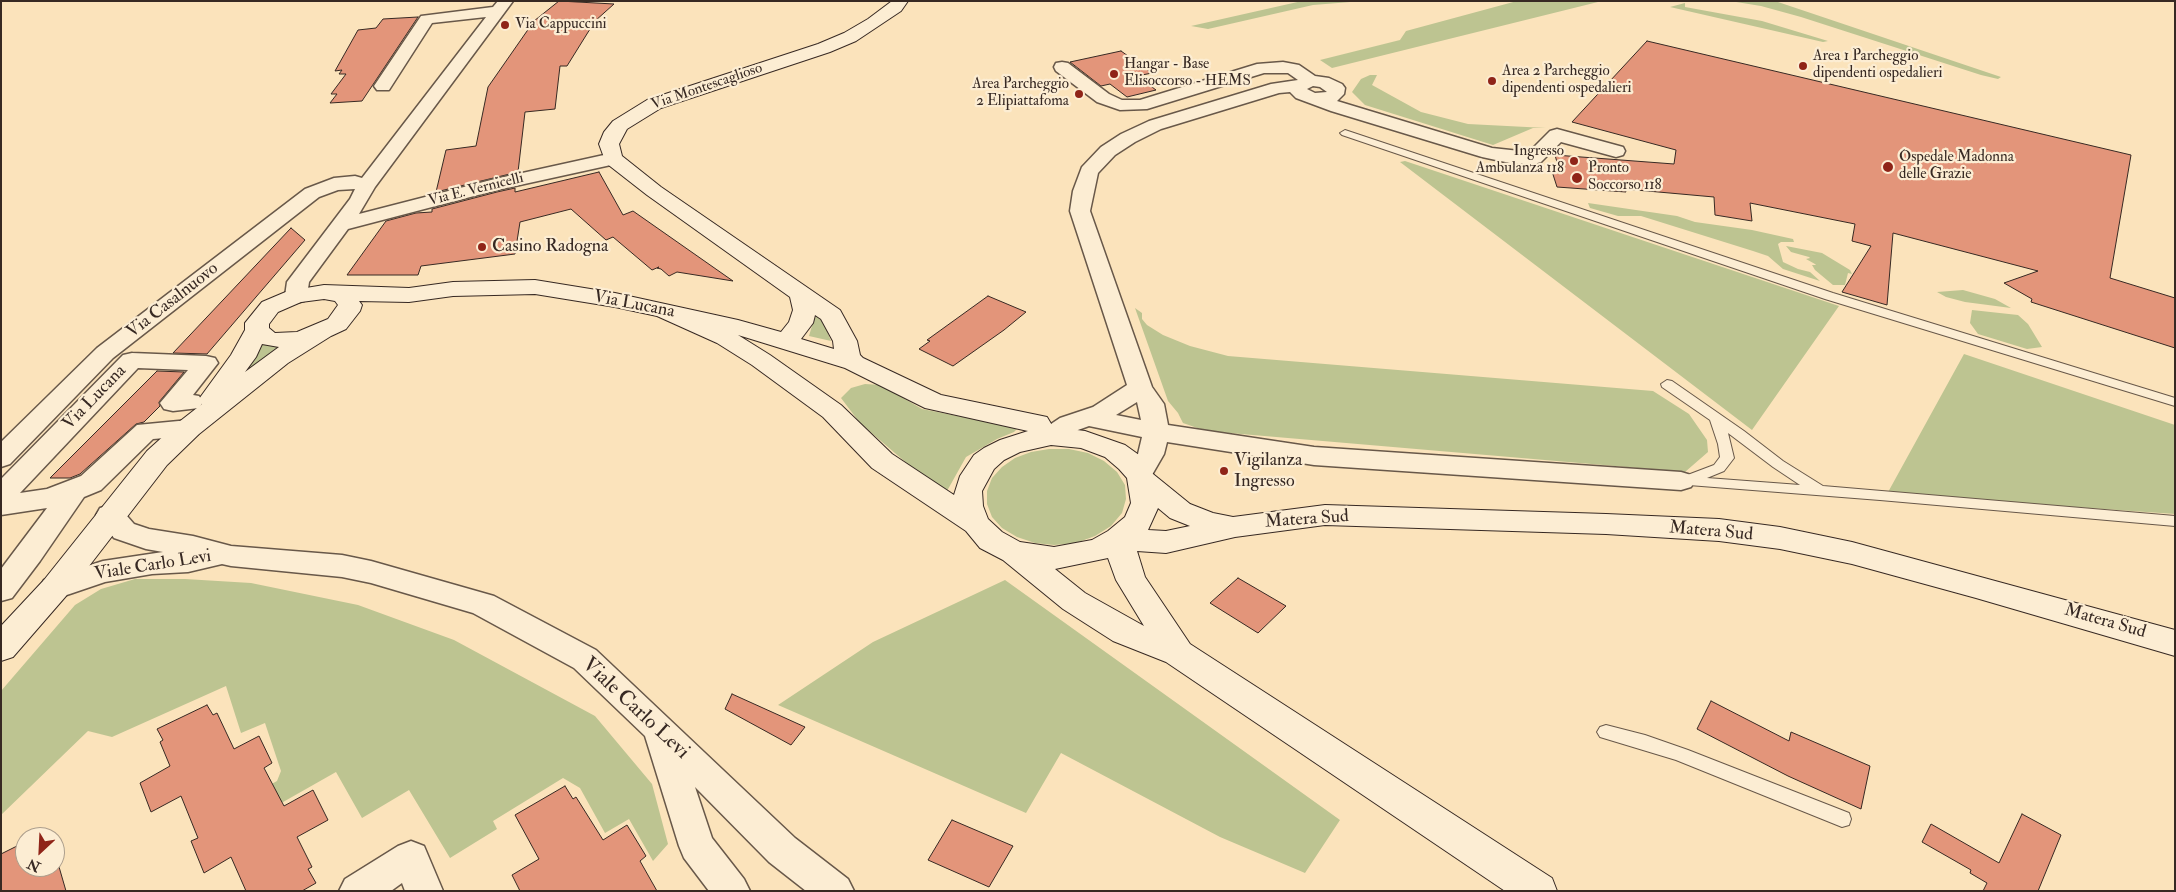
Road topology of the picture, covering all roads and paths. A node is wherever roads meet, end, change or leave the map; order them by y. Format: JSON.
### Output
{"nodes":[{"id":1,"x":900,"y":1,"type":"edge"},
{"id":2,"x":503,"y":6,"type":"edge"},
{"id":3,"x":1062,"y":67,"type":"dead end"},
{"id":4,"x":383,"y":86,"type":"dead end"},
{"id":5,"x":1305,"y":89,"type":"junction"},
{"id":6,"x":1389,"y":122,"type":"junction"},
{"id":7,"x":1345,"y":133,"type":"dead end"},
{"id":8,"x":1616,"y":151,"type":"dead end"},
{"id":9,"x":613,"y":158,"type":"junction"},
{"id":10,"x":366,"y":186,"type":"junction"},
{"id":11,"x":340,"y":225,"type":"junction"},
{"id":12,"x":801,"y":293,"type":"junction"},
{"id":13,"x":336,"y":294,"type":"junction"},
{"id":14,"x":409,"y":295,"type":"junction"},
{"id":15,"x":296,"y":296,"type":"junction"},
{"id":16,"x":666,"y":312,"type":"junction"},
{"id":17,"x":329,"y":328,"type":"junction"},
{"id":18,"x":257,"y":330,"type":"junction"},
{"id":19,"x":785,"y":343,"type":"junction"},
{"id":20,"x":854,"y":364,"type":"junction"},
{"id":21,"x":1668,"y":384,"type":"dead end"},
{"id":22,"x":1140,"y":388,"type":"junction"},
{"id":23,"x":2175,"y":402,"type":"edge"},
{"id":24,"x":832,"y":411,"type":"junction"},
{"id":25,"x":190,"y":415,"type":"junction"},
{"id":26,"x":1089,"y":418,"type":"junction"},
{"id":27,"x":1717,"y":420,"type":"junction"},
{"id":28,"x":1156,"y":431,"type":"junction"},
{"id":29,"x":1048,"y":437,"type":"junction"},
{"id":30,"x":1,"y":458,"type":"edge"},
{"id":31,"x":1141,"y":477,"type":"junction"},
{"id":32,"x":1681,"y":481,"type":"junction"},
{"id":33,"x":74,"y":490,"type":"junction"},
{"id":34,"x":1821,"y":490,"type":"junction"},
{"id":35,"x":1,"y":496,"type":"edge"},
{"id":36,"x":1,"y":504,"type":"edge"},
{"id":37,"x":110,"y":515,"type":"junction"},
{"id":38,"x":2175,"y":522,"type":"edge"},
{"id":39,"x":976,"y":524,"type":"junction"},
{"id":40,"x":1235,"y":527,"type":"junction"},
{"id":41,"x":1119,"y":539,"type":"junction"},
{"id":42,"x":1014,"y":552,"type":"junction"},
{"id":43,"x":223,"y":555,"type":"junction"},
{"id":44,"x":55,"y":588,"type":"junction"},
{"id":45,"x":1,"y":590,"type":"edge"},
{"id":46,"x":2175,"y":643,"type":"edge"},
{"id":47,"x":1,"y":648,"type":"edge"},
{"id":48,"x":1178,"y":653,"type":"junction"},
{"id":49,"x":659,"y":729,"type":"junction"},
{"id":50,"x":1606,"y":732,"type":"dead end"},
{"id":51,"x":1842,"y":820,"type":"dead end"},
{"id":52,"x":358,"y":891,"type":"edge"},
{"id":53,"x":424,"y":891,"type":"edge"},
{"id":54,"x":731,"y":891,"type":"edge"},
{"id":55,"x":835,"y":891,"type":"edge"},
{"id":56,"x":1538,"y":891,"type":"edge"}],
"edges":[{"from":1,"to":9,"type":"main road","name":"Via Montescaglioso"},
{"from":2,"to":4,"type":"street"},
{"from":2,"to":10,"type":"street"},
{"from":3,"to":5,"type":"street"},
{"from":5,"to":6,"type":"street"},
{"from":5,"to":6,"type":"street"},
{"from":5,"to":22,"type":"street"},
{"from":6,"to":8,"type":"street"},
{"from":7,"to":23,"type":"lane"},
{"from":9,"to":11,"type":"street","name":"Via E. Vernicelli"},
{"from":9,"to":12,"type":"main road"},
{"from":10,"to":11,"type":"street"},
{"from":10,"to":30,"type":"street","name":"Via Casalnuovo"},
{"from":11,"to":15,"type":"street"},
{"from":12,"to":19,"type":"main road"},
{"from":12,"to":20,"type":"main road"},
{"from":13,"to":14,"type":"main road","name":"Via Lucana"},
{"from":13,"to":15,"type":"main road","name":"Via Lucana"},
{"from":13,"to":17,"type":"main road"},
{"from":14,"to":16,"type":"main road","name":"Via Lucana"},
{"from":14,"to":17,"type":"main road","name":"Via Lucana"},
{"from":15,"to":18,"type":"main road","name":"Via Lucana"},
{"from":16,"to":19,"type":"main road","name":"Via Lucana"},
{"from":16,"to":24,"type":"main road"},
{"from":17,"to":18,"type":"main road"},
{"from":17,"to":25,"type":"main road","name":"Via Lucana"},
{"from":18,"to":25,"type":"main road","name":"Via Lucana"},
{"from":19,"to":20,"type":"main road","name":"Via Lucana"},
{"from":19,"to":24,"type":"main road"},
{"from":20,"to":29,"type":"main road","name":"Via Lucana"},
{"from":21,"to":27,"type":"lane"},
{"from":22,"to":26,"type":"street"},
{"from":22,"to":28,"type":"street"},
{"from":24,"to":39,"type":"main road"},
{"from":25,"to":33,"type":"street"},
{"from":25,"to":35,"type":"street","name":"Via Lucana"},
{"from":25,"to":37,"type":"main road","name":"Via Lucana"},
{"from":26,"to":28,"type":"street"},
{"from":26,"to":29,"type":"street"},
{"from":27,"to":32,"type":"lane"},
{"from":27,"to":34,"type":"lane"},
{"from":28,"to":31,"type":"street"},
{"from":28,"to":32,"type":"street"},
{"from":29,"to":31,"type":"main road"},
{"from":29,"to":39,"type":"main road"},
{"from":31,"to":40,"type":"main road"},
{"from":31,"to":41,"type":"main road"},
{"from":32,"to":34,"type":"lane"},
{"from":33,"to":36,"type":"street"},
{"from":33,"to":45,"type":"street"},
{"from":34,"to":38,"type":"lane"},
{"from":37,"to":43,"type":"street","name":"Viale Carlo Levi"},
{"from":37,"to":44,"type":"main road","name":"Via Lucana"},
{"from":39,"to":42,"type":"main road"},
{"from":40,"to":41,"type":"main road"},
{"from":40,"to":46,"type":"main road","name":"Matera Sud"},
{"from":41,"to":42,"type":"main road"},
{"from":41,"to":48,"type":"main road"},
{"from":42,"to":48,"type":"main road"},
{"from":43,"to":44,"type":"street","name":"Viale Carlo Levi"},
{"from":43,"to":49,"type":"street","name":"Viale Carlo Levi"},
{"from":44,"to":47,"type":"main road","name":"Via Lucana"},
{"from":48,"to":56,"type":"main road"},
{"from":49,"to":54,"type":"street"},
{"from":49,"to":55,"type":"street","name":"Viale Carlo Levi"},
{"from":50,"to":51,"type":"lane"},
{"from":52,"to":53,"type":"street"}]}
